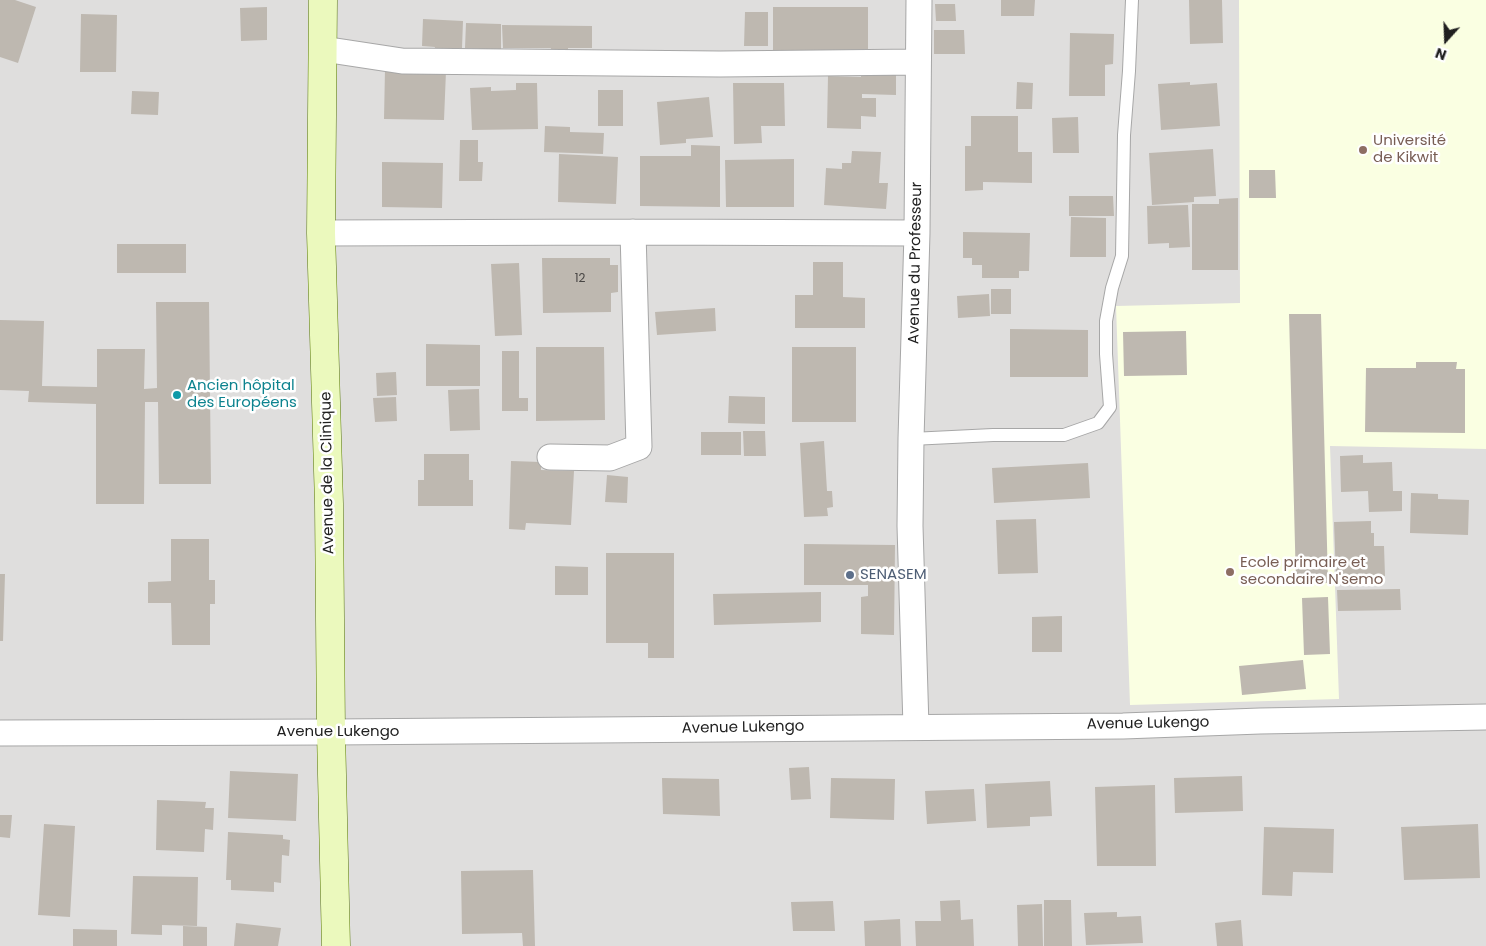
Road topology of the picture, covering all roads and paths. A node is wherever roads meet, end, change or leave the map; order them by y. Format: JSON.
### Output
{"nodes":[{"id":1,"x":323,"y":0,"type":"edge"},
{"id":2,"x":919,"y":0,"type":"edge"},
{"id":3,"x":1132,"y":0,"type":"edge"},
{"id":4,"x":323,"y":49,"type":"junction"},
{"id":5,"x":918,"y":62,"type":"junction"},
{"id":6,"x":633,"y":232,"type":"junction"},
{"id":7,"x":321,"y":233,"type":"junction"},
{"id":8,"x":917,"y":233,"type":"junction"},
{"id":9,"x":911,"y":439,"type":"junction"},
{"id":10,"x":550,"y":457,"type":"dead end"},
{"id":11,"x":1486,"y":717,"type":"edge"},
{"id":12,"x":916,"y":727,"type":"junction"},
{"id":13,"x":331,"y":732,"type":"junction"},
{"id":14,"x":0,"y":733,"type":"edge"},
{"id":15,"x":336,"y":946,"type":"edge"}],
"edges":[{"from":1,"to":4,"type":"street","name":"Avenue de la Clinique"},
{"from":2,"to":5,"type":"street","name":"Avenue du Professeur"},
{"from":3,"to":9,"type":"lane"},
{"from":4,"to":5,"type":"street"},
{"from":4,"to":7,"type":"street","name":"Avenue de la Clinique"},
{"from":5,"to":8,"type":"street","name":"Avenue du Professeur"},
{"from":6,"to":7,"type":"street"},
{"from":6,"to":8,"type":"street"},
{"from":6,"to":10,"type":"street"},
{"from":7,"to":13,"type":"street","name":"Avenue de la Clinique"},
{"from":8,"to":9,"type":"street","name":"Avenue du Professeur"},
{"from":9,"to":12,"type":"street","name":"Avenue du Professeur"},
{"from":11,"to":12,"type":"street","name":"Avenue Lukengo"},
{"from":12,"to":13,"type":"street","name":"Avenue Lukengo"},
{"from":13,"to":14,"type":"street","name":"Avenue Lukengo"},
{"from":13,"to":15,"type":"street","name":"Avenue de la Clinique"}]}
